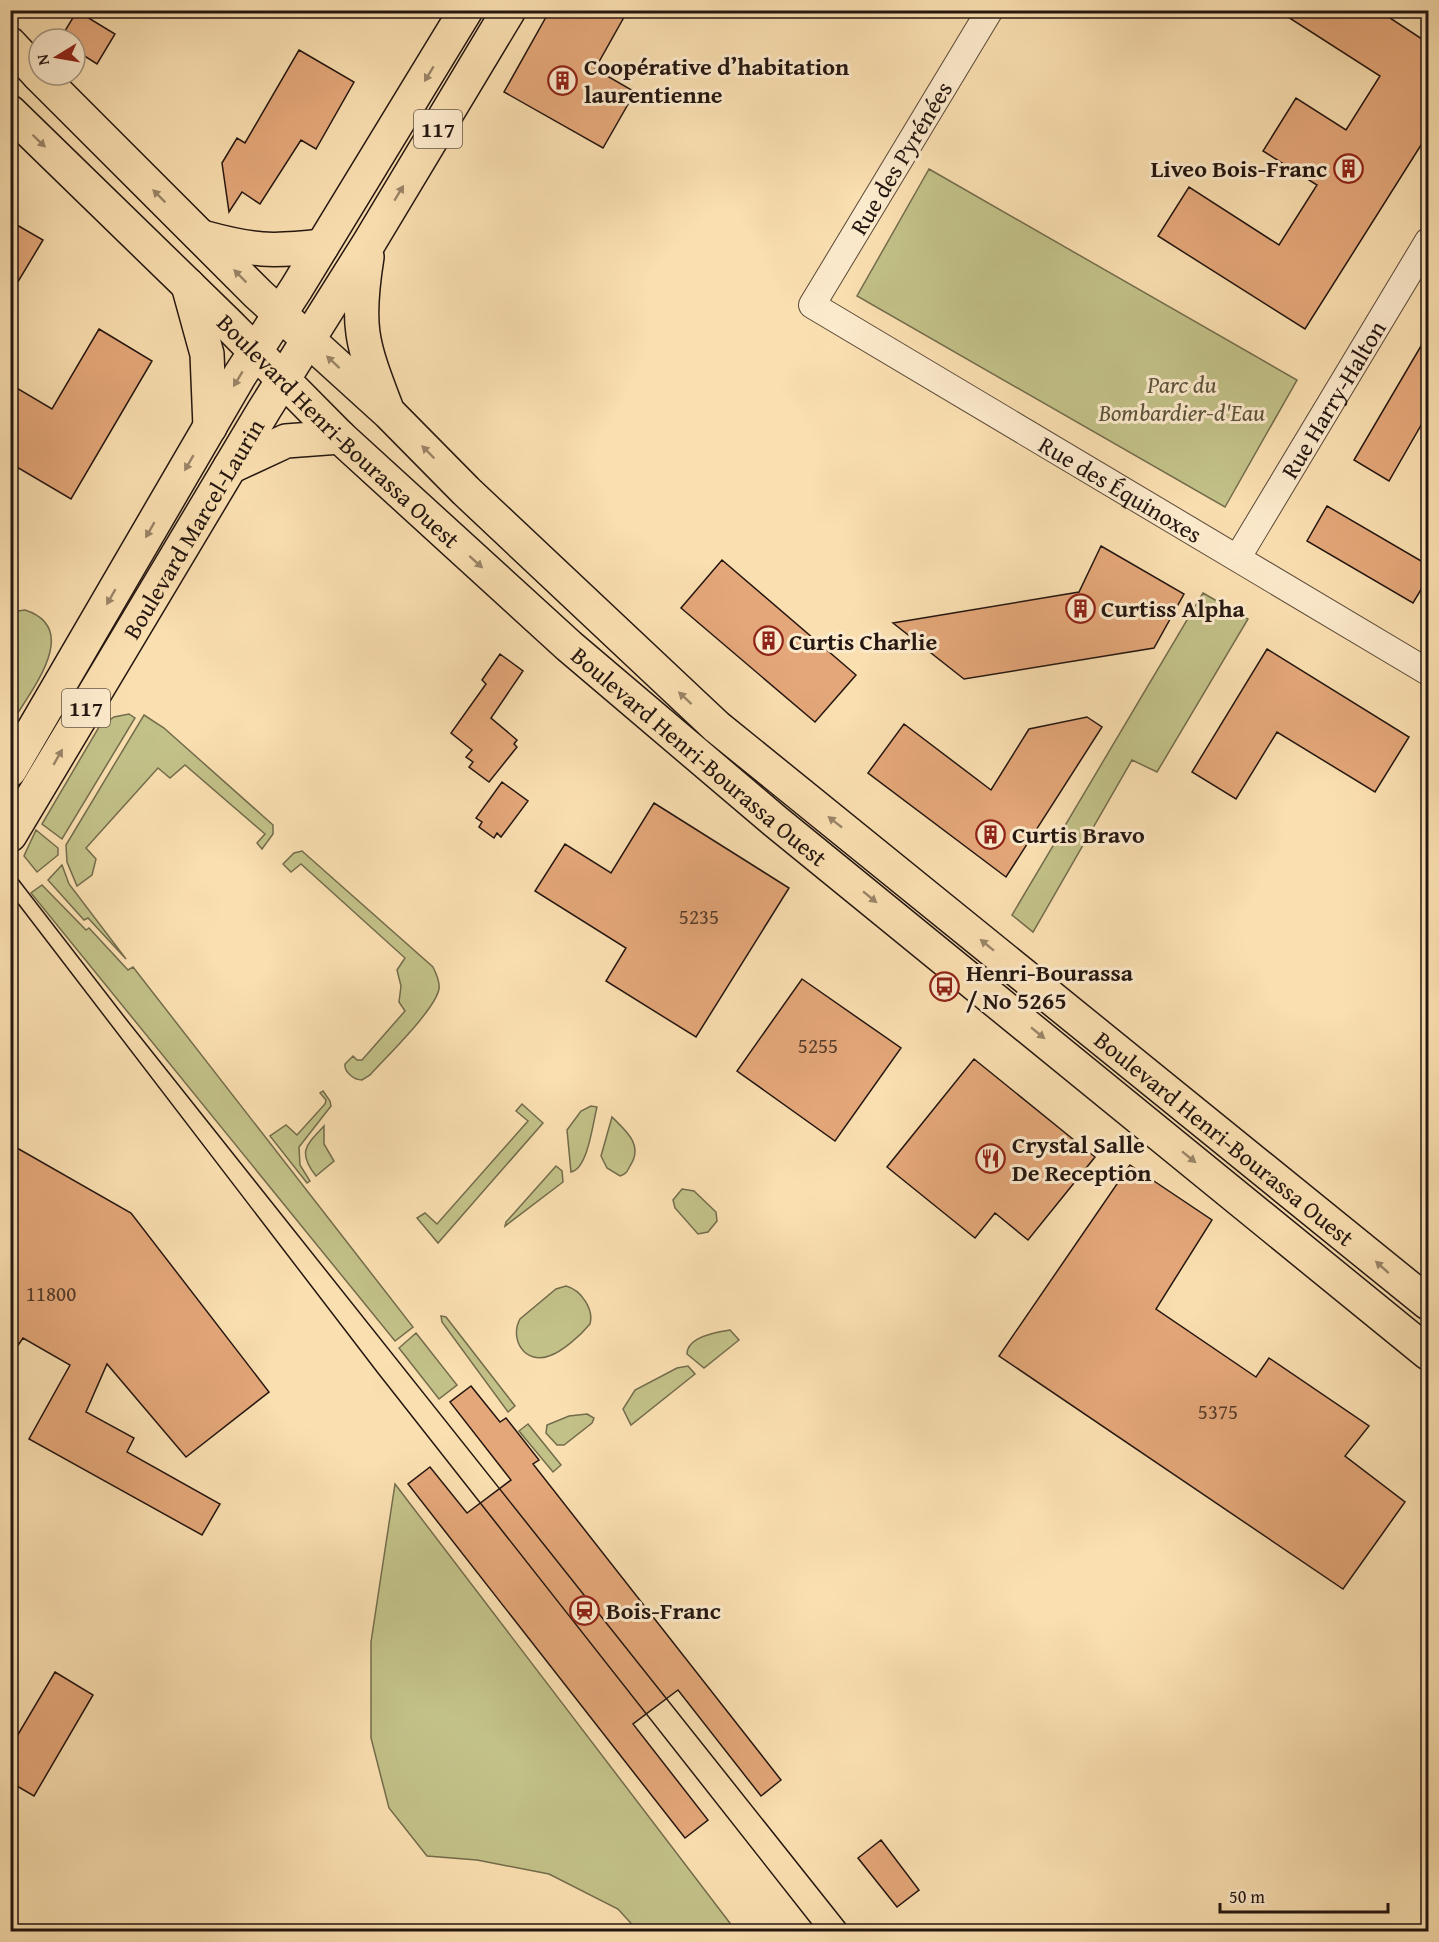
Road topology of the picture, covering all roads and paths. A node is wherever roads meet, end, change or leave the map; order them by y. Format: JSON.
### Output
{"nodes":[{"id":1,"x":466,"y":10,"type":"edge"},
{"id":2,"x":509,"y":10,"type":"edge"},
{"id":3,"x":990,"y":10,"type":"edge"},
{"id":4,"x":10,"y":44,"type":"edge"},
{"id":5,"x":27,"y":62,"type":"edge"},
{"id":6,"x":51,"y":87,"type":"edge"},
{"id":7,"x":10,"y":112,"type":"edge"},
{"id":8,"x":200,"y":237,"type":"junction"},
{"id":9,"x":1428,"y":241,"type":"edge"},
{"id":10,"x":369,"y":243,"type":"junction"},
{"id":11,"x":322,"y":246,"type":"junction"},
{"id":12,"x":188,"y":285,"type":"junction"},
{"id":13,"x":812,"y":305,"type":"joint"},
{"id":14,"x":279,"y":315,"type":"junction"},
{"id":15,"x":308,"y":340,"type":"junction"},
{"id":16,"x":256,"y":351,"type":"junction"},
{"id":17,"x":283,"y":380,"type":"junction"},
{"id":18,"x":389,"y":413,"type":"junction"},
{"id":19,"x":210,"y":426,"type":"junction"},
{"id":20,"x":340,"y":437,"type":"junction"},
{"id":21,"x":230,"y":467,"type":"junction"},
{"id":22,"x":1238,"y":557,"type":"junction"},
{"id":23,"x":1428,"y":672,"type":"edge"},
{"id":24,"x":10,"y":770,"type":"edge"},
{"id":25,"x":10,"y":835,"type":"edge"},
{"id":26,"x":1428,"y":1303,"type":"edge"},
{"id":27,"x":1428,"y":1353,"type":"edge"}],
"edges":[{"from":1,"to":11,"type":"main road","name":"Boulevard Marcel-Laurin","number":"117","one_way":true},
{"from":10,"to":2,"type":"main road","name":"Boulevard Marcel-Laurin","number":"117","one_way":true},
{"from":3,"to":13,"type":"street","name":"Rue des Pyrénées"},
{"from":4,"to":5,"type":"main road","name":"Boulevard Henri-Bourassa Ouest"},
{"from":8,"to":6,"type":"main road","name":"Boulevard Henri-Bourassa Ouest","one_way":true},
{"from":7,"to":12,"type":"main road","name":"Boulevard Henri-Bourassa Ouest","one_way":true},
{"from":8,"to":11,"type":"main road"},
{"from":14,"to":8,"type":"main road","name":"Boulevard Henri-Bourassa Ouest","one_way":true},
{"from":9,"to":22,"type":"street","name":"Rue Harry-Halton"},
{"from":10,"to":15,"type":"main road","name":"Boulevard Marcel-Laurin","number":"117"},
{"from":10,"to":18,"type":"main road"},
{"from":11,"to":14,"type":"main road","name":"Boulevard Marcel-Laurin","number":"117"},
{"from":12,"to":16,"type":"main road","name":"Boulevard Henri-Bourassa Ouest"},
{"from":12,"to":19,"type":"main road"},
{"from":13,"to":22,"type":"street","name":"Rue des Équinoxes"},
{"from":14,"to":15,"type":"main road","name":"Boulevard Henri-Bourassa Ouest"},
{"from":14,"to":16,"type":"main road","name":"Boulevard Marcel-Laurin","number":"117"},
{"from":15,"to":17,"type":"main road","name":"Boulevard Marcel-Laurin","number":"117"},
{"from":18,"to":15,"type":"main road","name":"Boulevard Henri-Bourassa Ouest","one_way":true},
{"from":16,"to":17,"type":"main road","name":"Boulevard Henri-Bourassa Ouest"},
{"from":16,"to":19,"type":"main road","name":"Boulevard Marcel-Laurin","number":"117","one_way":true},
{"from":17,"to":20,"type":"main road","name":"Boulevard Henri-Bourassa Ouest"},
{"from":17,"to":21,"type":"main road","name":"Boulevard Marcel-Laurin","number":"117"},
{"from":26,"to":18,"type":"main road","name":"Boulevard Henri-Bourassa Ouest","one_way":true},
{"from":19,"to":24,"type":"main road","name":"Boulevard Marcel-Laurin","number":"117","one_way":true},
{"from":20,"to":21,"type":"main road"},
{"from":20,"to":27,"type":"main road","name":"Boulevard Henri-Bourassa Ouest","one_way":true},
{"from":25,"to":21,"type":"main road","name":"Boulevard Marcel-Laurin","number":"117","one_way":true},
{"from":22,"to":23,"type":"street","name":"Rue des Équinoxes"}]}
